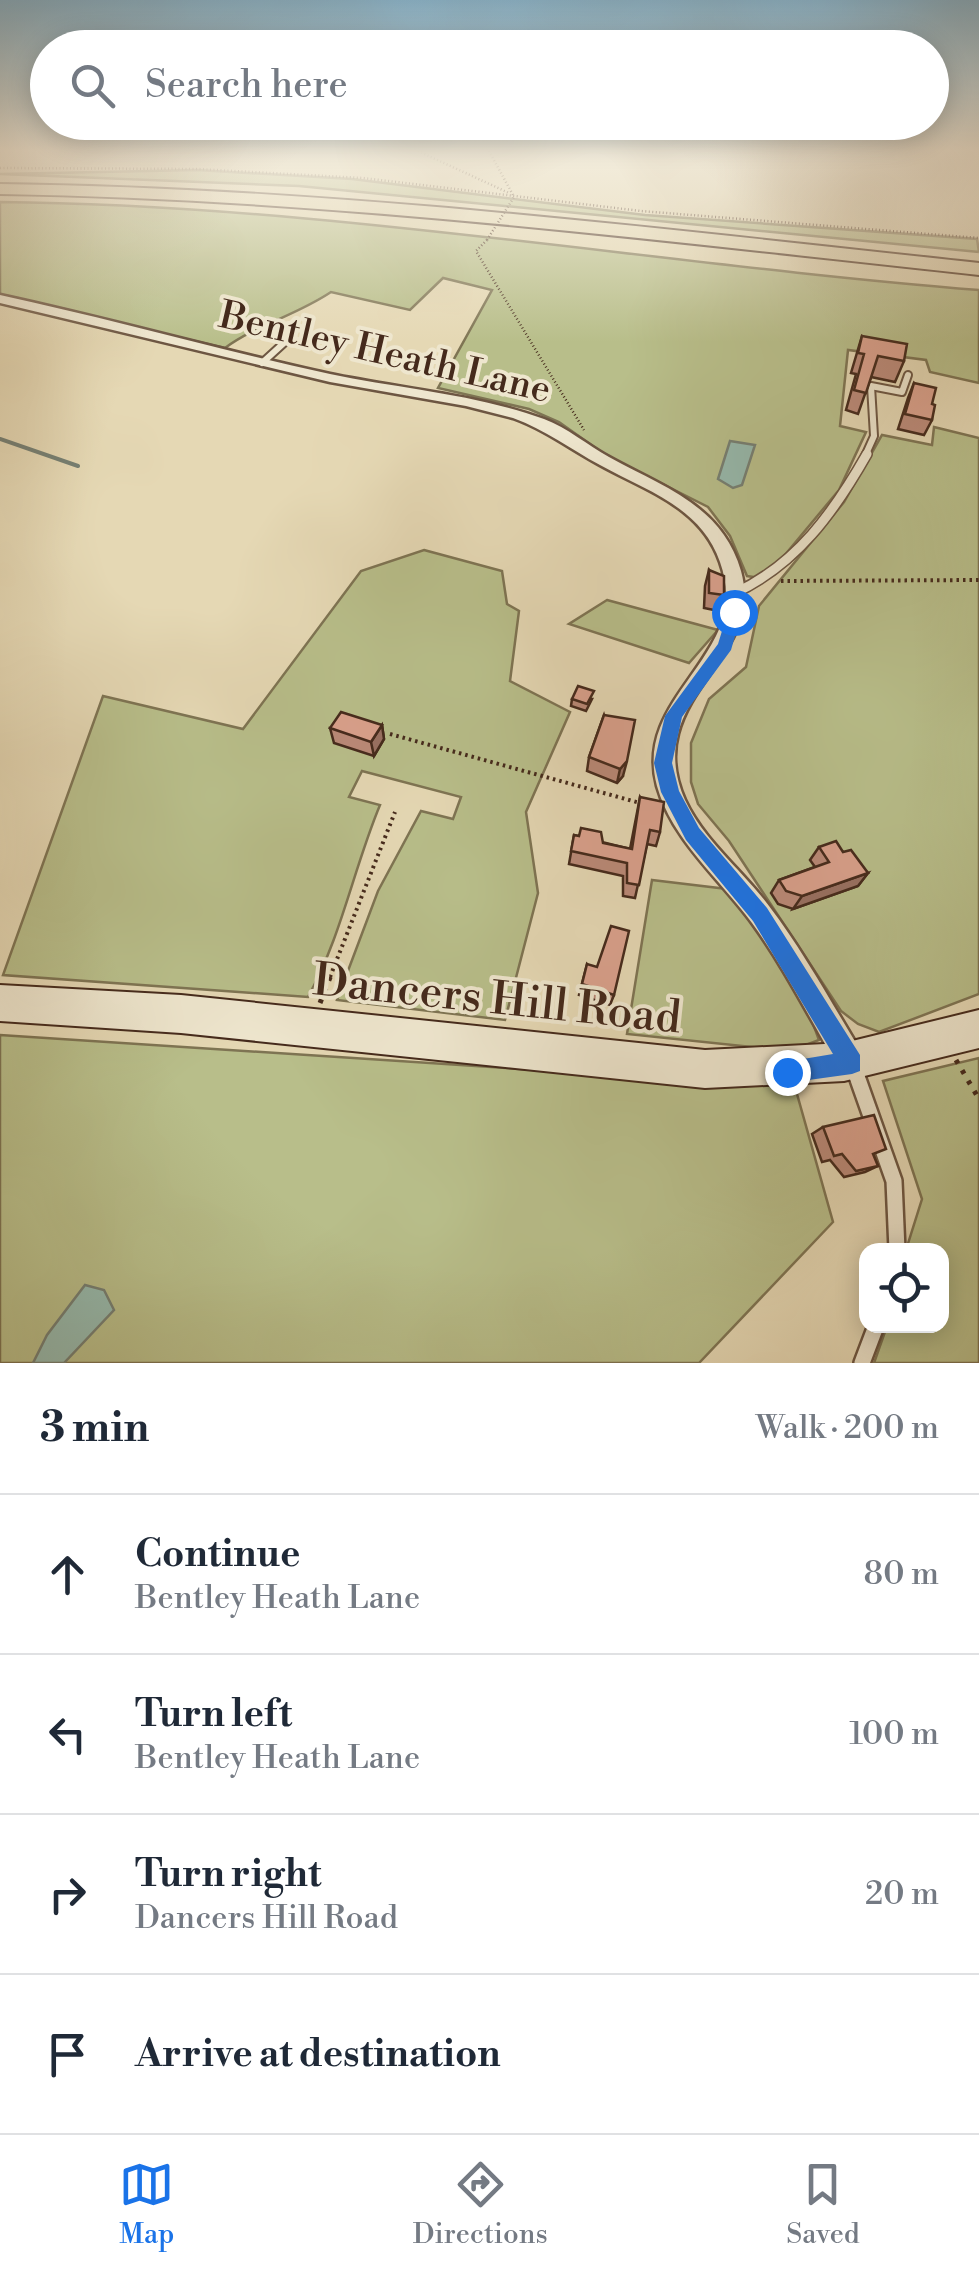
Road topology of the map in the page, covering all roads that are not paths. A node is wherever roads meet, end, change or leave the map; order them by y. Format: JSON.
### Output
{"nodes":[{"id":1,"x":444,"y":215,"type":"edge"},
{"id":2,"x":540,"y":215,"type":"edge"},
{"id":3,"x":979,"y":258,"type":"edge"},
{"id":4,"x":979,"y":269,"type":"edge"},
{"id":5,"x":0,"y":299,"type":"edge"},
{"id":6,"x":285,"y":342,"type":"dead end"},
{"id":7,"x":262,"y":363,"type":"junction"},
{"id":8,"x":908,"y":374,"type":"edge"},
{"id":9,"x":734,"y":593,"type":"junction"},
{"id":10,"x":0,"y":1003,"type":"edge"},
{"id":11,"x":962,"y":1035,"type":"edge"},
{"id":12,"x":852,"y":1063,"type":"junction"},
{"id":13,"x":898,"y":1243,"type":"edge"},
{"id":14,"x":873,"y":1333,"type":"edge"},
{"id":15,"x":862,"y":1363,"type":"edge"}],
"edges":[{"from":1,"to":4,"type":"highway"},
{"from":2,"to":3,"type":"highway"},
{"from":5,"to":7,"type":"street","name":"Bentley Heath Lane"},
{"from":6,"to":7,"type":"lane"},
{"from":7,"to":9,"type":"street","name":"Bentley Heath Lane"},
{"from":8,"to":9,"type":"lane"},
{"from":9,"to":12,"type":"street","name":"Bentley Heath Lane"},
{"from":10,"to":12,"type":"street","name":"Dancers Hill Road"},
{"from":11,"to":12,"type":"street","name":"Dancers Hill Road"},
{"from":12,"to":13,"type":"lane"},
{"from":14,"to":15,"type":"lane"}]}
